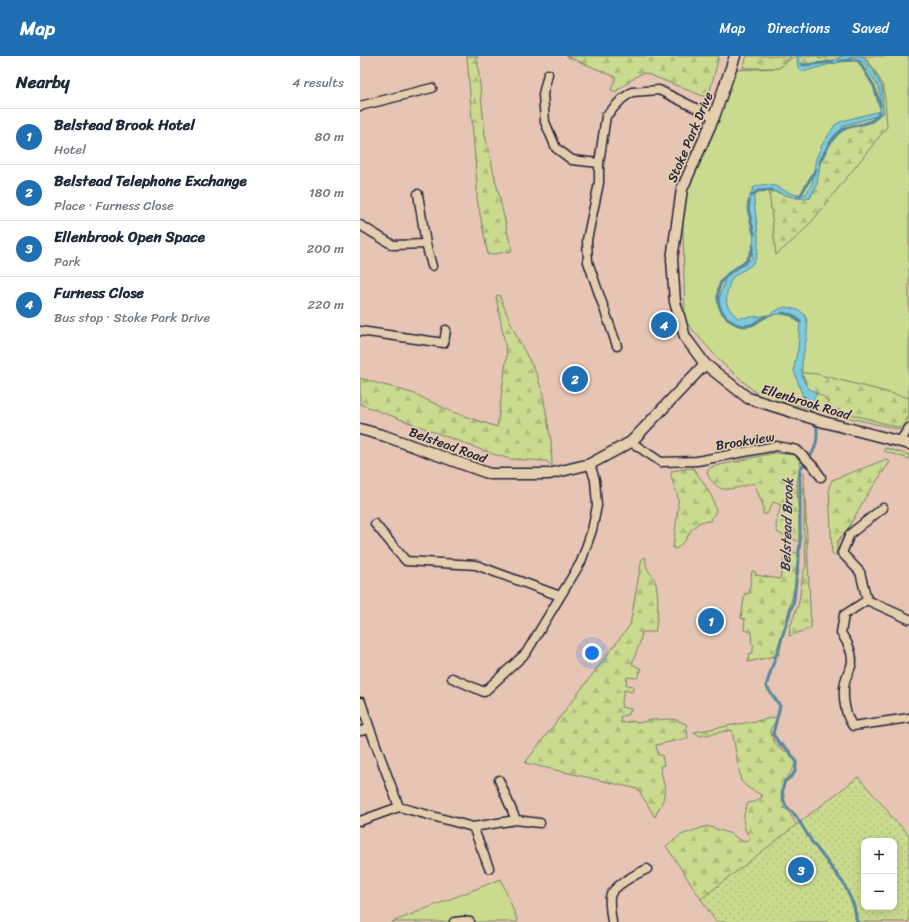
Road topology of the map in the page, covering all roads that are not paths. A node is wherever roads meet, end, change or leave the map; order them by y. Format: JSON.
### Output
{"nodes":[{"id":1,"x":735,"y":56,"type":"edge"},
{"id":2,"x":548,"y":74,"type":"dead end"},
{"id":3,"x":432,"y":88,"type":"dead end"},
{"id":4,"x":360,"y":106,"type":"edge"},
{"id":5,"x":714,"y":117,"type":"junction"},
{"id":6,"x":599,"y":163,"type":"junction"},
{"id":7,"x":418,"y":194,"type":"dead end"},
{"id":8,"x":360,"y":225,"type":"edge"},
{"id":9,"x":426,"y":244,"type":"junction"},
{"id":10,"x":432,"y":266,"type":"dead end"},
{"id":11,"x":446,"y":330,"type":"dead end"},
{"id":12,"x":360,"y":331,"type":"edge"},
{"id":13,"x":617,"y":346,"type":"dead end"},
{"id":14,"x":705,"y":364,"type":"junction"},
{"id":15,"x":909,"y":428,"type":"edge"},
{"id":16,"x":360,"y":429,"type":"edge"},
{"id":17,"x":631,"y":442,"type":"junction"},
{"id":18,"x":905,"y":443,"type":"edge"},
{"id":19,"x":590,"y":464,"type":"junction"},
{"id":20,"x":821,"y":477,"type":"dead end"},
{"id":21,"x":882,"y":508,"type":"dead end"},
{"id":22,"x":375,"y":524,"type":"dead end"},
{"id":23,"x":560,"y":596,"type":"junction"},
{"id":24,"x":867,"y":600,"type":"junction"},
{"id":25,"x":909,"y":619,"type":"edge"},
{"id":26,"x":452,"y":678,"type":"dead end"},
{"id":27,"x":362,"y":702,"type":"dead end"},
{"id":28,"x":909,"y":718,"type":"edge"},
{"id":29,"x":370,"y":729,"type":"junction"},
{"id":30,"x":360,"y":731,"type":"edge"},
{"id":31,"x":499,"y":780,"type":"dead end"},
{"id":32,"x":399,"y":807,"type":"junction"},
{"id":33,"x":516,"y":820,"type":"junction"},
{"id":34,"x":360,"y":821,"type":"edge"},
{"id":35,"x":540,"y":823,"type":"dead end"},
{"id":36,"x":473,"y":827,"type":"junction"},
{"id":37,"x":489,"y":868,"type":"dead end"},
{"id":38,"x":647,"y":868,"type":"dead end"},
{"id":39,"x":454,"y":922,"type":"edge"},
{"id":40,"x":470,"y":922,"type":"edge"},
{"id":41,"x":612,"y":922,"type":"edge"}],
"edges":[{"from":1,"to":5,"type":"street","name":"Stoke Park Drive"},
{"from":2,"to":6,"type":"street"},
{"from":3,"to":4,"type":"street"},
{"from":5,"to":6,"type":"street"},
{"from":5,"to":14,"type":"street","name":"Stoke Park Drive"},
{"from":6,"to":13,"type":"street"},
{"from":7,"to":9,"type":"street"},
{"from":8,"to":9,"type":"street"},
{"from":9,"to":10,"type":"street"},
{"from":11,"to":12,"type":"street"},
{"from":14,"to":17,"type":"street","name":"Belstead Road"},
{"from":14,"to":18,"type":"street","name":"Ellenbrook Road"},
{"from":15,"to":18,"type":"street"},
{"from":16,"to":19,"type":"street","name":"Belstead Road"},
{"from":17,"to":19,"type":"street","name":"Belstead Road"},
{"from":17,"to":20,"type":"street","name":"Brookview"},
{"from":19,"to":23,"type":"street"},
{"from":21,"to":24,"type":"street"},
{"from":22,"to":23,"type":"street"},
{"from":23,"to":26,"type":"street"},
{"from":24,"to":25,"type":"street"},
{"from":24,"to":28,"type":"street"},
{"from":27,"to":29,"type":"street"},
{"from":29,"to":30,"type":"street"},
{"from":29,"to":32,"type":"street"},
{"from":31,"to":33,"type":"street"},
{"from":32,"to":34,"type":"street"},
{"from":32,"to":36,"type":"street"},
{"from":33,"to":35,"type":"street"},
{"from":33,"to":36,"type":"street"},
{"from":36,"to":37,"type":"street"},
{"from":38,"to":41,"type":"street"},
{"from":39,"to":40,"type":"street"}]}
